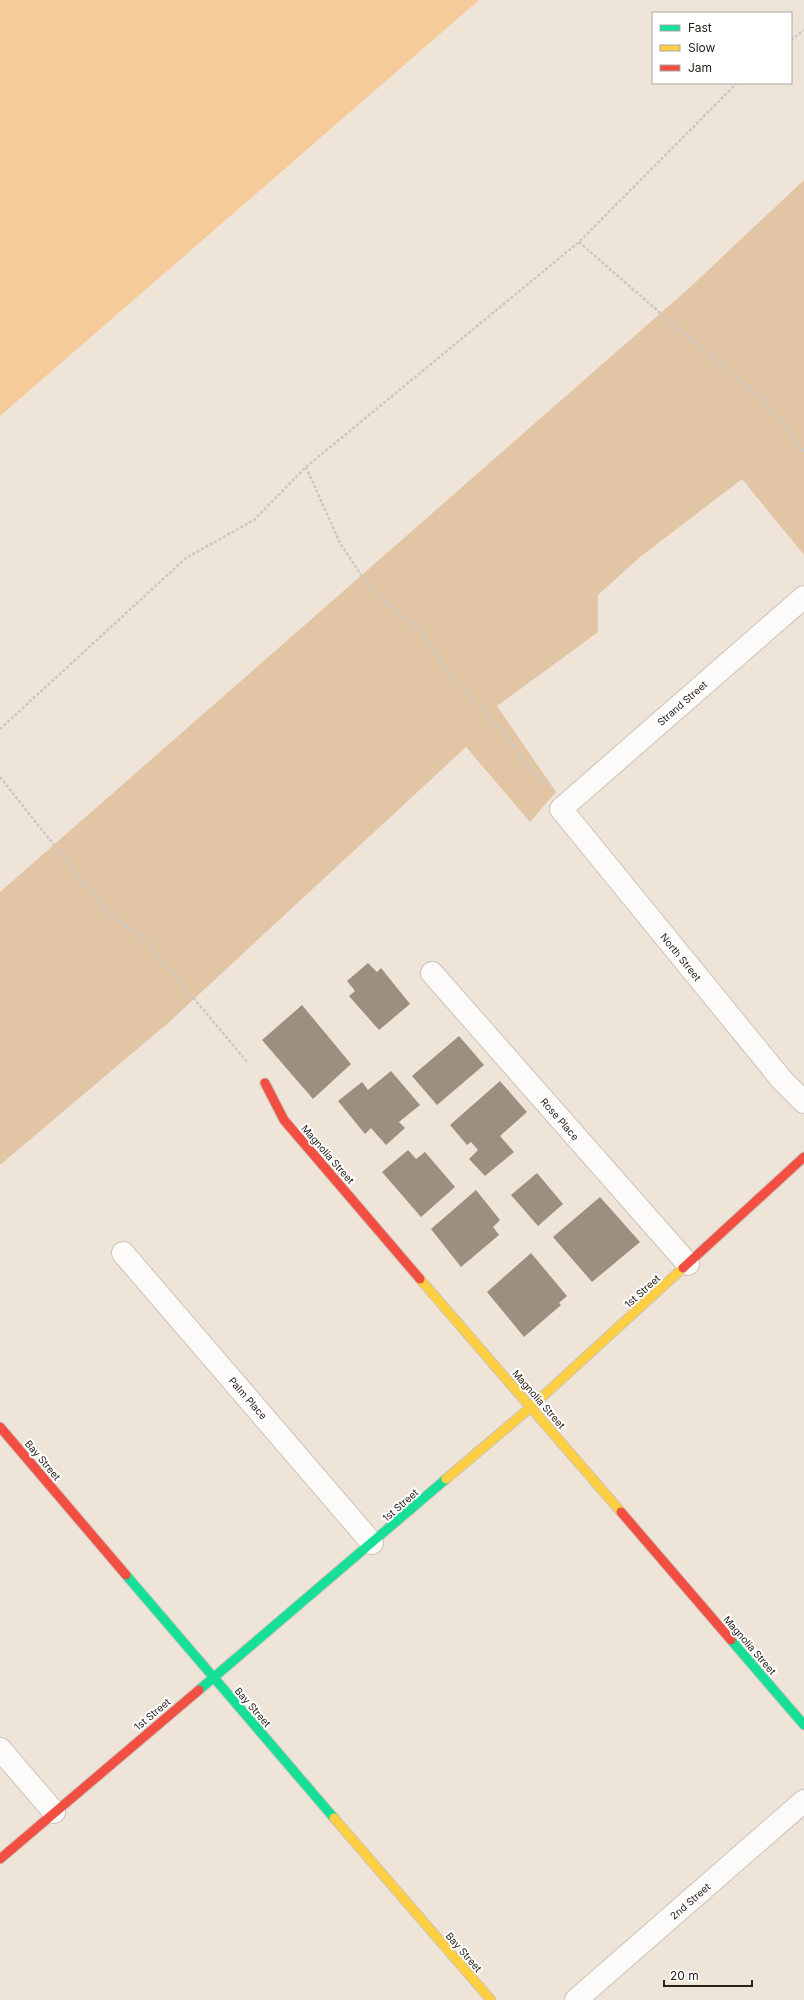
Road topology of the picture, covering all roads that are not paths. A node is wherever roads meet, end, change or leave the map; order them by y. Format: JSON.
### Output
{"nodes":[{"id":1,"x":804,"y":597,"type":"edge"},
{"id":2,"x":561,"y":809,"type":"joint"},
{"id":3,"x":432,"y":973,"type":"dead end"},
{"id":4,"x":265,"y":1083,"type":"road end"},
{"id":5,"x":804,"y":1102,"type":"edge"},
{"id":6,"x":804,"y":1157,"type":"edge"},
{"id":7,"x":123,"y":1253,"type":"dead end"},
{"id":8,"x":688,"y":1264,"type":"junction"},
{"id":9,"x":531,"y":1407,"type":"junction"},
{"id":10,"x":0,"y":1427,"type":"edge"},
{"id":11,"x":372,"y":1543,"type":"junction"},
{"id":12,"x":213,"y":1678,"type":"junction"},
{"id":13,"x":804,"y":1725,"type":"edge"},
{"id":14,"x":0,"y":1749,"type":"edge"},
{"id":15,"x":804,"y":1801,"type":"edge"},
{"id":16,"x":54,"y":1812,"type":"junction"},
{"id":17,"x":0,"y":1859,"type":"edge"},
{"id":18,"x":490,"y":2000,"type":"edge"},
{"id":19,"x":576,"y":2000,"type":"edge"}],
"edges":[{"from":1,"to":2,"type":"street","name":"Strand Street"},
{"from":2,"to":5,"type":"street","name":"North Street"},
{"from":3,"to":8,"type":"street","name":"Rose Place"},
{"from":4,"to":9,"type":"street","name":"Magnolia Street"},
{"from":6,"to":8,"type":"street","name":"1st Street"},
{"from":7,"to":11,"type":"street","name":"Palm Place"},
{"from":8,"to":9,"type":"street","name":"1st Street"},
{"from":9,"to":11,"type":"street","name":"1st Street"},
{"from":9,"to":13,"type":"street","name":"Magnolia Street"},
{"from":10,"to":12,"type":"street","name":"Bay Street"},
{"from":11,"to":12,"type":"street","name":"1st Street"},
{"from":12,"to":16,"type":"street","name":"1st Street"},
{"from":12,"to":18,"type":"street","name":"Bay Street"},
{"from":14,"to":16,"type":"street"},
{"from":15,"to":19,"type":"street","name":"2nd Street"},
{"from":16,"to":17,"type":"street","name":"1st Street"}]}
